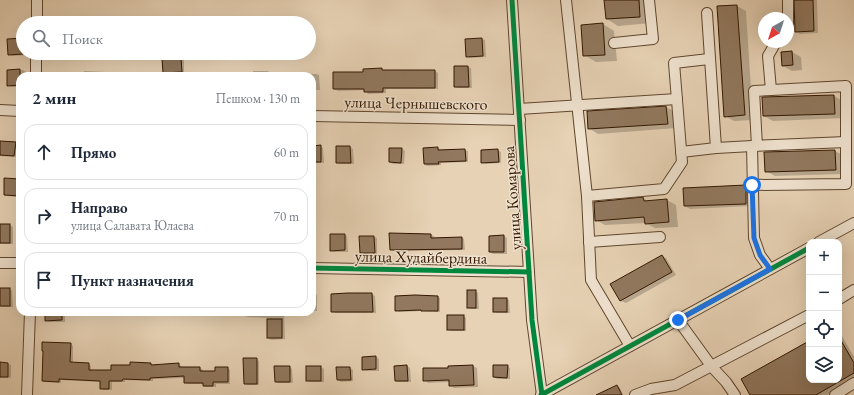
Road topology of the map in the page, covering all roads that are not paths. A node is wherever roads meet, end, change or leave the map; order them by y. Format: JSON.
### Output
{"nodes":[{"id":1,"x":37,"y":0,"type":"edge"},
{"id":2,"x":512,"y":0,"type":"edge"},
{"id":3,"x":566,"y":0,"type":"edge"},
{"id":4,"x":649,"y":0,"type":"edge"},
{"id":5,"x":788,"y":0,"type":"edge"},
{"id":6,"x":788,"y":12,"type":"edge"},
{"id":7,"x":707,"y":13,"type":"dead end"},
{"id":8,"x":37,"y":16,"type":"edge"},
{"id":9,"x":614,"y":43,"type":"dead end"},
{"id":10,"x":773,"y":48,"type":"edge"},
{"id":11,"x":709,"y":59,"type":"junction"},
{"id":12,"x":36,"y":60,"type":"edge"},
{"id":13,"x":36,"y":72,"type":"edge"},
{"id":14,"x":771,"y":90,"type":"junction"},
{"id":15,"x":677,"y":99,"type":"junction"},
{"id":16,"x":577,"y":106,"type":"junction"},
{"id":17,"x":519,"y":109,"type":"junction"},
{"id":18,"x":0,"y":110,"type":"edge"},
{"id":19,"x":16,"y":111,"type":"edge"},
{"id":20,"x":316,"y":116,"type":"edge"},
{"id":21,"x":520,"y":120,"type":"junction"},
{"id":22,"x":846,"y":142,"type":"junction"},
{"id":23,"x":754,"y":146,"type":"junction"},
{"id":24,"x":716,"y":148,"type":"junction"},
{"id":25,"x":682,"y":152,"type":"junction"},
{"id":26,"x":752,"y":185,"type":"junction"},
{"id":27,"x":587,"y":196,"type":"junction"},
{"id":28,"x":854,"y":223,"type":"edge"},
{"id":29,"x":660,"y":237,"type":"dead end"},
{"id":30,"x":825,"y":239,"type":"edge"},
{"id":31,"x":589,"y":242,"type":"junction"},
{"id":32,"x":806,"y":250,"type":"edge"},
{"id":33,"x":0,"y":263,"type":"edge"},
{"id":34,"x":16,"y":263,"type":"edge"},
{"id":35,"x":316,"y":268,"type":"edge"},
{"id":36,"x":770,"y":269,"type":"junction"},
{"id":37,"x":529,"y":272,"type":"junction"},
{"id":38,"x":854,"y":290,"type":"edge"},
{"id":39,"x":842,"y":296,"type":"edge"},
{"id":40,"x":30,"y":316,"type":"edge"},
{"id":41,"x":806,"y":317,"type":"edge"},
{"id":42,"x":678,"y":320,"type":"junction"},
{"id":43,"x":630,"y":346,"type":"junction"},
{"id":44,"x":712,"y":367,"type":"junction"},
{"id":45,"x":854,"y":383,"type":"edge"},
{"id":46,"x":27,"y":395,"type":"edge"},
{"id":47,"x":541,"y":395,"type":"edge"},
{"id":48,"x":635,"y":395,"type":"edge"},
{"id":49,"x":735,"y":395,"type":"edge"},
{"id":50,"x":835,"y":395,"type":"edge"}],
"edges":[{"from":1,"to":8,"type":"street"},
{"from":2,"to":17,"type":"street","name":"улица Комарова"},
{"from":3,"to":16,"type":"street"},
{"from":4,"to":9,"type":"street"},
{"from":5,"to":6,"type":"street"},
{"from":7,"to":11,"type":"street"},
{"from":10,"to":14,"type":"street"},
{"from":11,"to":15,"type":"street"},
{"from":11,"to":24,"type":"street"},
{"from":12,"to":13,"type":"street"},
{"from":14,"to":22,"type":"street"},
{"from":14,"to":23,"type":"street"},
{"from":15,"to":16,"type":"street"},
{"from":15,"to":25,"type":"street"},
{"from":16,"to":17,"type":"street"},
{"from":16,"to":27,"type":"street"},
{"from":17,"to":21,"type":"street","name":"улица Комарова"},
{"from":18,"to":19,"type":"street"},
{"from":20,"to":21,"type":"street","name":"улица Чернышевского"},
{"from":21,"to":37,"type":"street","name":"улица Комарова"},
{"from":22,"to":23,"type":"street"},
{"from":22,"to":26,"type":"street"},
{"from":23,"to":24,"type":"street"},
{"from":23,"to":26,"type":"street"},
{"from":24,"to":25,"type":"street"},
{"from":25,"to":27,"type":"street"},
{"from":26,"to":36,"type":"street"},
{"from":27,"to":31,"type":"street"},
{"from":28,"to":30,"type":"street"},
{"from":29,"to":31,"type":"street"},
{"from":31,"to":43,"type":"street"},
{"from":32,"to":36,"type":"street"},
{"from":33,"to":34,"type":"street"},
{"from":35,"to":37,"type":"street","name":"улица Худайбердина"},
{"from":36,"to":42,"type":"street"},
{"from":37,"to":47,"type":"street","name":"улица Комарова"},
{"from":38,"to":39,"type":"street"},
{"from":40,"to":46,"type":"street"},
{"from":41,"to":44,"type":"street"},
{"from":42,"to":43,"type":"street"},
{"from":42,"to":44,"type":"street"},
{"from":43,"to":47,"type":"street"},
{"from":44,"to":48,"type":"street"},
{"from":44,"to":49,"type":"street"},
{"from":45,"to":50,"type":"street"}]}
